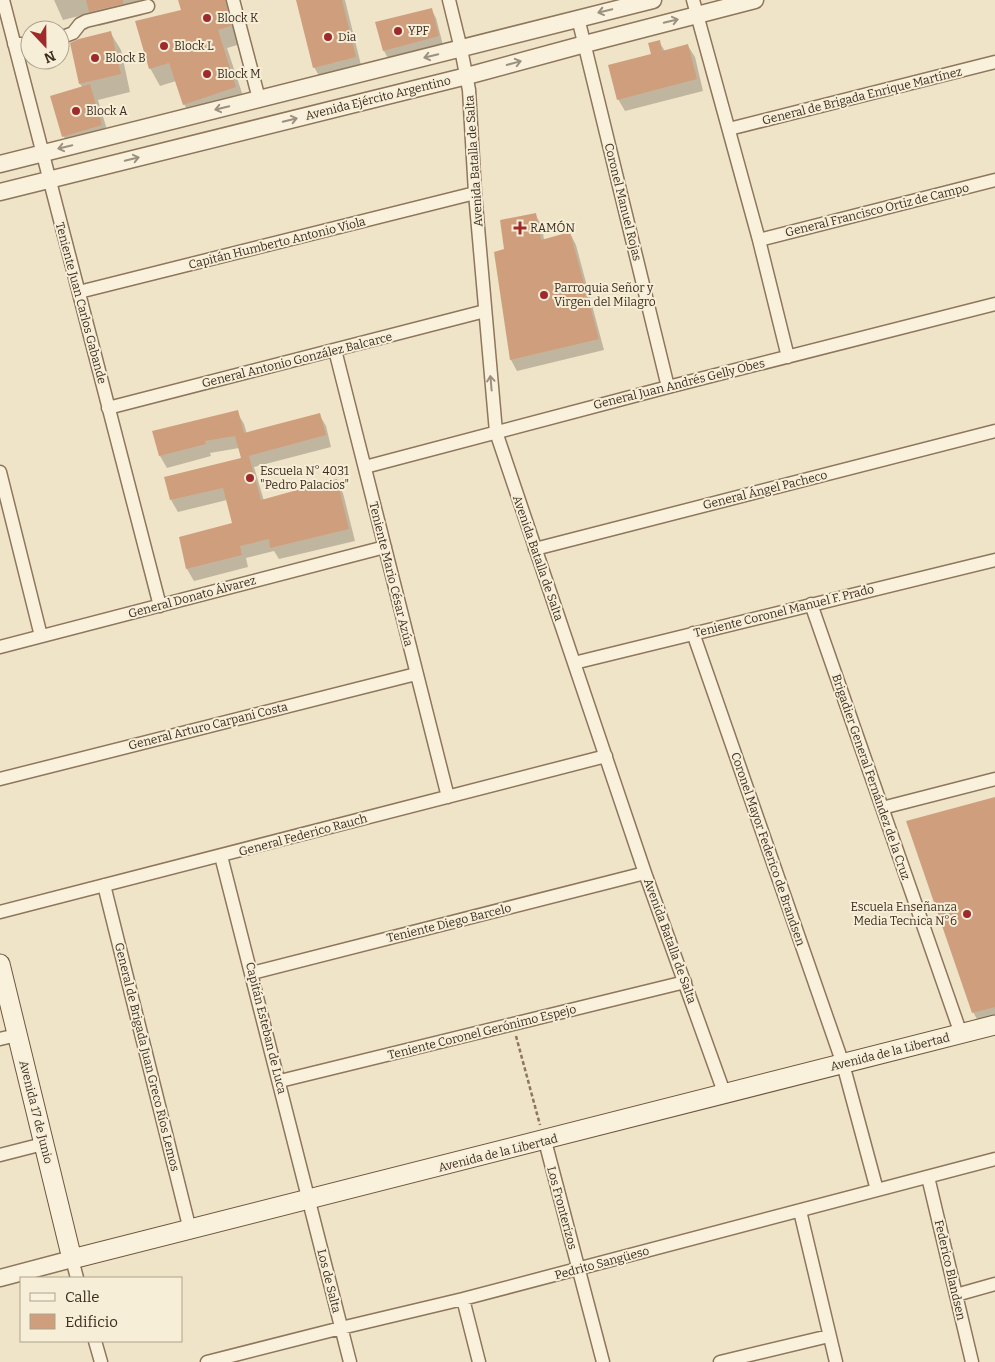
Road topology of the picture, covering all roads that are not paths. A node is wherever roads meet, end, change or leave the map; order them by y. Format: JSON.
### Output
{"nodes":[{"id":1,"x":3,"y":0,"type":"edge"},
{"id":2,"x":233,"y":0,"type":"edge"},
{"id":3,"x":449,"y":0,"type":"edge"},
{"id":4,"x":653,"y":0,"type":"edge"},
{"id":5,"x":755,"y":0,"type":"edge"},
{"id":6,"x":148,"y":6,"type":"dead end"},
{"id":7,"x":696,"y":7,"type":"edge"},
{"id":8,"x":578,"y":18,"type":"junction"},
{"id":9,"x":70,"y":34,"type":"edge"},
{"id":10,"x":14,"y":44,"type":"junction"},
{"id":11,"x":20,"y":44,"type":"edge"},
{"id":12,"x":584,"y":44,"type":"junction"},
{"id":13,"x":461,"y":49,"type":"junction"},
{"id":14,"x":995,"y":62,"type":"edge"},
{"id":15,"x":467,"y":76,"type":"junction"},
{"id":16,"x":259,"y":99,"type":"junction"},
{"id":17,"x":729,"y":129,"type":"junction"},
{"id":18,"x":42,"y":153,"type":"junction"},
{"id":19,"x":0,"y":164,"type":"edge"},
{"id":20,"x":49,"y":180,"type":"junction"},
{"id":21,"x":995,"y":180,"type":"edge"},
{"id":22,"x":0,"y":192,"type":"edge"},
{"id":23,"x":475,"y":194,"type":"junction"},
{"id":24,"x":759,"y":240,"type":"junction"},
{"id":25,"x":78,"y":292,"type":"junction"},
{"id":26,"x":995,"y":304,"type":"edge"},
{"id":27,"x":485,"y":311,"type":"junction"},
{"id":28,"x":335,"y":350,"type":"junction"},
{"id":29,"x":788,"y":356,"type":"junction"},
{"id":30,"x":668,"y":387,"type":"junction"},
{"id":31,"x":108,"y":408,"type":"junction"},
{"id":32,"x":995,"y":431,"type":"edge"},
{"id":33,"x":496,"y":432,"type":"junction"},
{"id":34,"x":364,"y":467,"type":"junction"},
{"id":35,"x":0,"y":472,"type":"edge"},
{"id":36,"x":385,"y":547,"type":"junction"},
{"id":37,"x":535,"y":549,"type":"junction"},
{"id":38,"x":995,"y":560,"type":"edge"},
{"id":39,"x":811,"y":604,"type":"junction"},
{"id":40,"x":160,"y":606,"type":"junction"},
{"id":41,"x":692,"y":633,"type":"junction"},
{"id":42,"x":42,"y":636,"type":"junction"},
{"id":43,"x":0,"y":647,"type":"edge"},
{"id":44,"x":574,"y":663,"type":"junction"},
{"id":45,"x":416,"y":674,"type":"junction"},
{"id":46,"x":606,"y":756,"type":"junction"},
{"id":47,"x":0,"y":779,"type":"edge"},
{"id":48,"x":995,"y":779,"type":"edge"},
{"id":49,"x":448,"y":798,"type":"junction"},
{"id":50,"x":882,"y":808,"type":"junction"},
{"id":51,"x":221,"y":856,"type":"junction"},
{"id":52,"x":645,"y":873,"type":"junction"},
{"id":53,"x":104,"y":885,"type":"junction"},
{"id":54,"x":0,"y":912,"type":"edge"},
{"id":55,"x":0,"y":964,"type":"edge"},
{"id":56,"x":252,"y":973,"type":"junction"},
{"id":57,"x":685,"y":982,"type":"junction"},
{"id":58,"x":995,"y":1025,"type":"edge"},
{"id":59,"x":961,"y":1034,"type":"junction"},
{"id":60,"x":8,"y":1037,"type":"edge"},
{"id":61,"x":843,"y":1064,"type":"junction"},
{"id":62,"x":280,"y":1082,"type":"junction"},
{"id":63,"x":725,"y":1095,"type":"junction"},
{"id":64,"x":544,"y":1141,"type":"junction"},
{"id":65,"x":43,"y":1144,"type":"junction"},
{"id":66,"x":0,"y":1155,"type":"edge"},
{"id":67,"x":995,"y":1159,"type":"edge"},
{"id":68,"x":928,"y":1177,"type":"junction"},
{"id":69,"x":877,"y":1190,"type":"junction"},
{"id":70,"x":309,"y":1200,"type":"junction"},
{"id":71,"x":800,"y":1211,"type":"junction"},
{"id":72,"x":190,"y":1230,"type":"junction"},
{"id":73,"x":72,"y":1259,"type":"junction"},
{"id":74,"x":578,"y":1269,"type":"junction"},
{"id":75,"x":78,"y":1277,"type":"edge"},
{"id":76,"x":0,"y":1278,"type":"edge"},
{"id":77,"x":995,"y":1284,"type":"edge"},
{"id":78,"x":956,"y":1295,"type":"junction"},
{"id":79,"x":463,"y":1299,"type":"junction"},
{"id":80,"x":341,"y":1328,"type":"junction"},
{"id":81,"x":829,"y":1336,"type":"junction"},
{"id":82,"x":95,"y":1342,"type":"edge"},
{"id":83,"x":227,"y":1360,"type":"edge"},
{"id":84,"x":101,"y":1362,"type":"edge"},
{"id":85,"x":208,"y":1362,"type":"edge"},
{"id":86,"x":350,"y":1362,"type":"edge"},
{"id":87,"x":479,"y":1362,"type":"edge"},
{"id":88,"x":603,"y":1362,"type":"edge"},
{"id":89,"x":720,"y":1362,"type":"edge"},
{"id":90,"x":836,"y":1362,"type":"edge"},
{"id":91,"x":972,"y":1362,"type":"edge"}],
"edges":[{"from":1,"to":10,"type":"street","name":"Teniente Juan Carlos Gabande"},
{"from":2,"to":16,"type":"street"},
{"from":3,"to":13,"type":"street","name":"Avenida Batalla de Salta"},
{"from":4,"to":8,"type":"street","one_way":true},
{"from":5,"to":7,"type":"street","name":"Avenida Ejército Argentino"},
{"from":6,"to":9,"type":"street"},
{"from":12,"to":7,"type":"street","name":"Avenida Ejército Argentino","one_way":true},
{"from":7,"to":17,"type":"street"},
{"from":8,"to":12,"type":"street","name":"Coronel Manuel Rojas"},
{"from":8,"to":13,"type":"street"},
{"from":10,"to":11,"type":"street"},
{"from":10,"to":18,"type":"street","name":"Teniente Juan Carlos Gabande"},
{"from":15,"to":12,"type":"street","name":"Avenida Ejército Argentino","one_way":true},
{"from":12,"to":30,"type":"street","name":"Coronel Manuel Rojas"},
{"from":13,"to":15,"type":"street","name":"Avenida Batalla de Salta"},
{"from":13,"to":16,"type":"street","one_way":true},
{"from":14,"to":17,"type":"street","name":"General de Brigada Enrique Martínez"},
{"from":20,"to":15,"type":"street","name":"Avenida Ejército Argentino","one_way":true},
{"from":15,"to":23,"type":"street","name":"Avenida Batalla de Salta"},
{"from":16,"to":18,"type":"street","one_way":true},
{"from":17,"to":24,"type":"street"},
{"from":18,"to":19,"type":"street"},
{"from":18,"to":20,"type":"street","name":"Teniente Juan Carlos Gabande"},
{"from":20,"to":22,"type":"street","name":"Avenida Ejército Argentino"},
{"from":20,"to":25,"type":"street","name":"Teniente Juan Carlos Gabande"},
{"from":21,"to":24,"type":"street","name":"General Francisco Ortiz de Campo"},
{"from":23,"to":25,"type":"street","name":"Capitán Humberto Antonio Viola"},
{"from":23,"to":27,"type":"street","name":"Avenida Batalla de Salta"},
{"from":24,"to":29,"type":"street"},
{"from":25,"to":31,"type":"street","name":"Teniente Juan Carlos Gabande"},
{"from":26,"to":29,"type":"street","name":"General Juan Andrés Gelly Obes"},
{"from":27,"to":28,"type":"street","name":"General Antonio González Balcarce"},
{"from":33,"to":27,"type":"street","name":"Avenida Batalla de Salta","one_way":true},
{"from":28,"to":31,"type":"street","name":"General Antonio González Balcarce"},
{"from":28,"to":34,"type":"street","name":"Teniente Mario César Azúa"},
{"from":29,"to":30,"type":"street","name":"General Juan Andrés Gelly Obes"},
{"from":30,"to":33,"type":"street","name":"General Juan Andrés Gelly Obes"},
{"from":31,"to":40,"type":"street","name":"Teniente Juan Carlos Gabande"},
{"from":32,"to":37,"type":"street","name":"General Ángel Pacheco"},
{"from":33,"to":34,"type":"street","name":"General Juan Andrés Gelly Obes"},
{"from":33,"to":37,"type":"street","name":"Avenida Batalla de Salta"},
{"from":34,"to":36,"type":"street","name":"Teniente Mario César Azúa"},
{"from":35,"to":42,"type":"street"},
{"from":36,"to":40,"type":"street","name":"General Donato Álvarez"},
{"from":36,"to":45,"type":"street","name":"Teniente Mario César Azúa"},
{"from":37,"to":44,"type":"street","name":"Avenida Batalla de Salta"},
{"from":38,"to":39,"type":"street","name":"Teniente Coronel Manuel F. Prado"},
{"from":39,"to":41,"type":"street","name":"Teniente Coronel Manuel F. Prado"},
{"from":39,"to":50,"type":"street","name":"Brigadier General Fernández de la Cruz"},
{"from":40,"to":42,"type":"street","name":"General Donato Álvarez"},
{"from":41,"to":44,"type":"street","name":"Teniente Coronel Manuel F. Prado"},
{"from":41,"to":61,"type":"street","name":"Coronel Mayor Federico de Brandsen"},
{"from":42,"to":43,"type":"street","name":"General Donato Álvarez"},
{"from":44,"to":46,"type":"street","name":"Avenida Batalla de Salta"},
{"from":45,"to":47,"type":"street","name":"General Arturo Carpani Costa"},
{"from":45,"to":49,"type":"street","name":"Teniente Mario César Azúa"},
{"from":46,"to":49,"type":"street","name":"General Federico Rauch"},
{"from":46,"to":52,"type":"street","name":"Avenida Batalla de Salta"},
{"from":48,"to":50,"type":"street"},
{"from":49,"to":51,"type":"street","name":"General Federico Rauch"},
{"from":50,"to":59,"type":"street","name":"Brigadier General Fernández de la Cruz"},
{"from":51,"to":53,"type":"street","name":"General Federico Rauch"},
{"from":51,"to":56,"type":"street","name":"Capitán Esteban de Luca"},
{"from":52,"to":56,"type":"street","name":"Teniente Diego Barcelo"},
{"from":52,"to":57,"type":"street","name":"Avenida Batalla de Salta"},
{"from":53,"to":54,"type":"street","name":"General Federico Rauch"},
{"from":53,"to":72,"type":"street","name":"General de Brigada Juan Greco Ríos Lemos"},
{"from":55,"to":60,"type":"main road","name":"Avenida 17 de Junio"},
{"from":56,"to":62,"type":"street","name":"Capitán Esteban de Luca"},
{"from":57,"to":62,"type":"street","name":"Teniente Coronel Gerónimo Espejo"},
{"from":57,"to":63,"type":"street","name":"Avenida Batalla de Salta"},
{"from":58,"to":59,"type":"main road","name":"Avenida de la Libertad"},
{"from":59,"to":61,"type":"main road","name":"Avenida de la Libertad"},
{"from":60,"to":65,"type":"main road","name":"Avenida 17 de Junio"},
{"from":61,"to":63,"type":"main road","name":"Avenida de la Libertad"},
{"from":61,"to":69,"type":"street"},
{"from":62,"to":70,"type":"street","name":"Capitán Esteban de Luca"},
{"from":63,"to":64,"type":"main road","name":"Avenida de la Libertad"},
{"from":64,"to":70,"type":"main road","name":"Avenida de la Libertad"},
{"from":64,"to":74,"type":"street","name":"Los Fronterizos"},
{"from":65,"to":66,"type":"street"},
{"from":65,"to":73,"type":"main road","name":"Avenida 17 de Junio"},
{"from":67,"to":68,"type":"street","name":"Pedrito Sangüeso"},
{"from":68,"to":69,"type":"street","name":"Pedrito Sangüeso"},
{"from":68,"to":78,"type":"street","name":"Federico Blandsen"},
{"from":69,"to":71,"type":"street","name":"Pedrito Sangüeso"},
{"from":70,"to":72,"type":"main road","name":"Avenida de la Libertad"},
{"from":70,"to":80,"type":"street","name":"Los de Salta"},
{"from":71,"to":74,"type":"street","name":"Pedrito Sangüeso"},
{"from":71,"to":81,"type":"street"},
{"from":72,"to":73,"type":"main road","name":"Avenida de la Libertad"},
{"from":73,"to":75,"type":"street"},
{"from":73,"to":76,"type":"street","name":"Avenida de la Libertad"},
{"from":74,"to":79,"type":"street","name":"Pedrito Sangüeso"},
{"from":74,"to":88,"type":"street","name":"Los Fronterizos"},
{"from":77,"to":78,"type":"street"},
{"from":78,"to":91,"type":"street","name":"Federico Blandsen"},
{"from":79,"to":80,"type":"street","name":"Pedrito Sangüeso"},
{"from":79,"to":87,"type":"street"},
{"from":80,"to":83,"type":"street","name":"Pedrito Sangüeso"},
{"from":80,"to":86,"type":"street","name":"Los de Salta"},
{"from":81,"to":89,"type":"street"},
{"from":81,"to":90,"type":"street"},
{"from":82,"to":84,"type":"street"},
{"from":83,"to":85,"type":"street","name":"Pedrito Sangüeso"}]}
